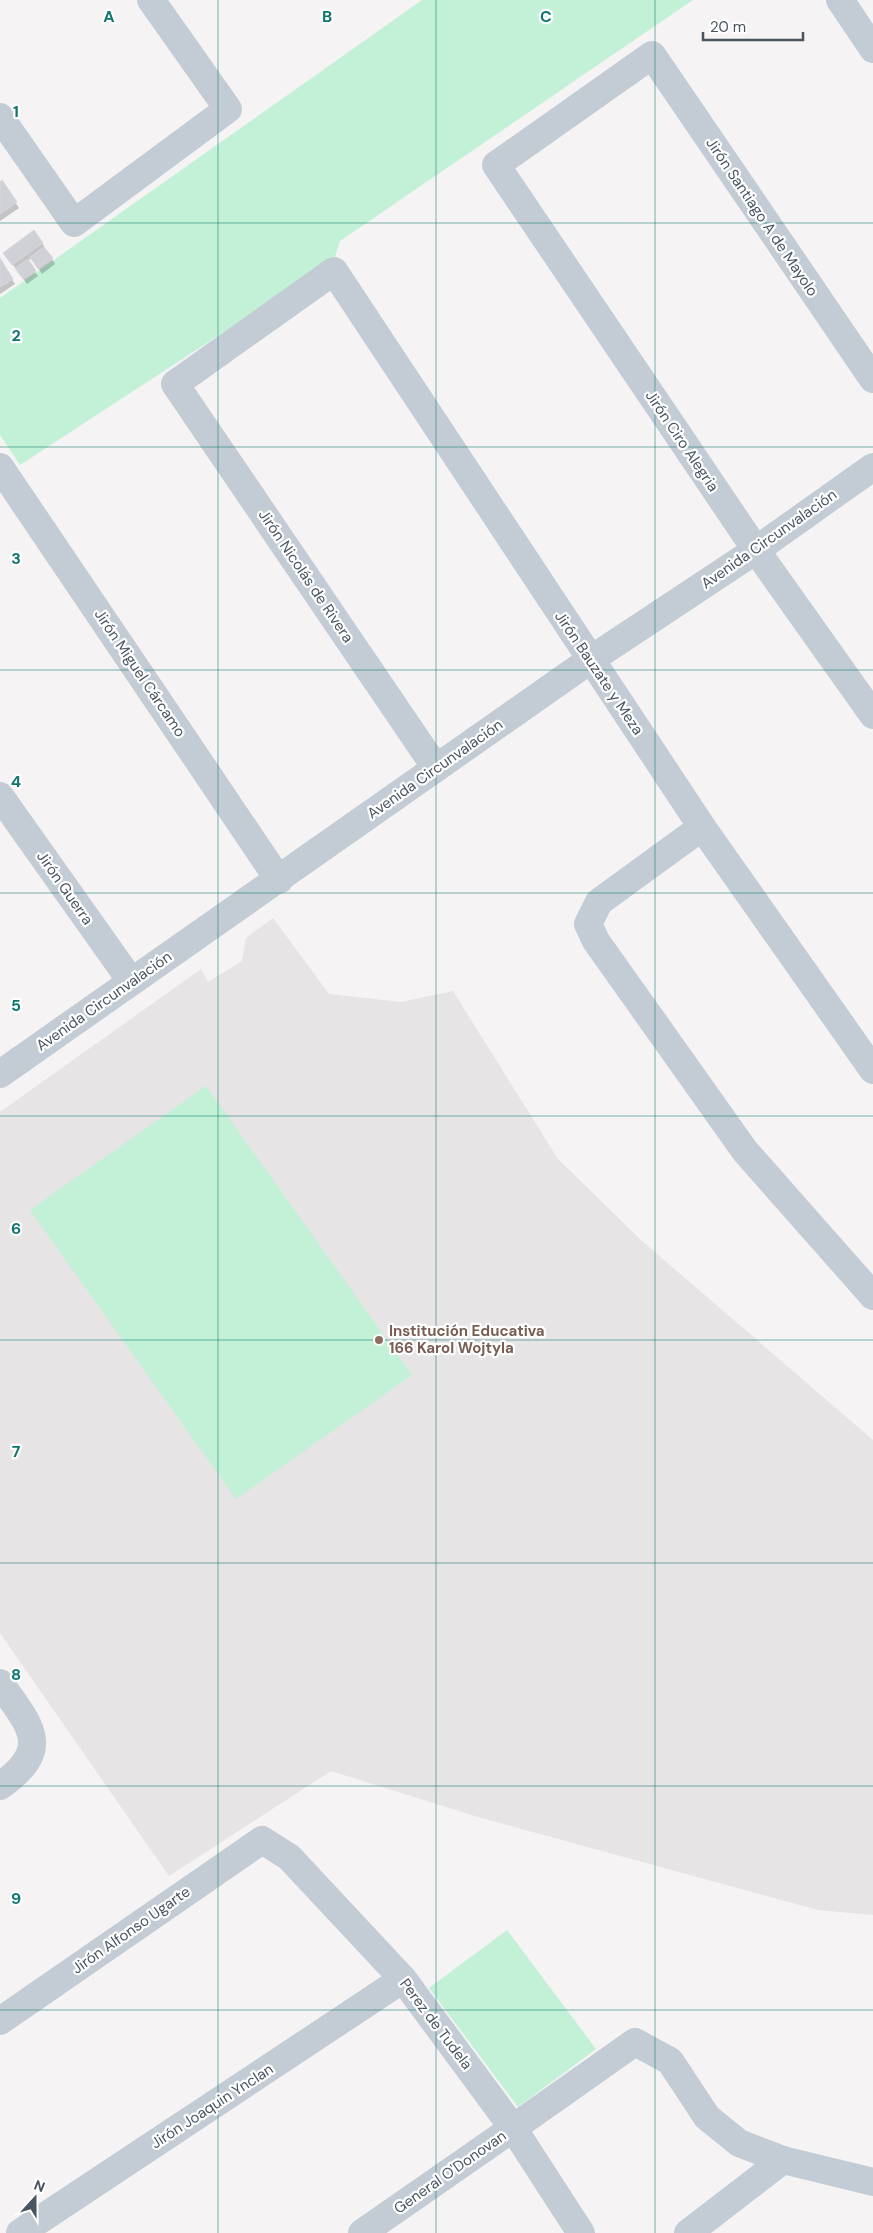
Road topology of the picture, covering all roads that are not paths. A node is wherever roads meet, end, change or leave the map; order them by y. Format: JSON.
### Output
{"nodes":[{"id":1,"x":150,"y":0,"type":"edge"},
{"id":2,"x":840,"y":0,"type":"edge"},
{"id":3,"x":873,"y":49,"type":"edge"},
{"id":4,"x":652,"y":54,"type":"joint"},
{"id":5,"x":0,"y":117,"type":"edge"},
{"id":6,"x":873,"y":379,"type":"edge"},
{"id":7,"x":176,"y":384,"type":"joint"},
{"id":8,"x":0,"y":467,"type":"edge"},
{"id":9,"x":873,"y":467,"type":"edge"},
{"id":10,"x":756,"y":550,"type":"junction"},
{"id":11,"x":590,"y":660,"type":"junction"},
{"id":12,"x":873,"y":715,"type":"edge"},
{"id":13,"x":436,"y":768,"type":"junction"},
{"id":14,"x":0,"y":796,"type":"edge"},
{"id":15,"x":702,"y":827,"type":"junction"},
{"id":16,"x":279,"y":880,"type":"junction"},
{"id":17,"x":131,"y":981,"type":"junction"},
{"id":18,"x":873,"y":1070,"type":"edge"},
{"id":19,"x":0,"y":1074,"type":"edge"},
{"id":20,"x":873,"y":1296,"type":"edge"},
{"id":21,"x":0,"y":1683,"type":"edge"},
{"id":22,"x":0,"y":1786,"type":"edge"},
{"id":23,"x":262,"y":1840,"type":"joint"},
{"id":24,"x":404,"y":1979,"type":"junction"},
{"id":25,"x":0,"y":2021,"type":"edge"},
{"id":26,"x":513,"y":2128,"type":"junction"},
{"id":27,"x":783,"y":2160,"type":"junction"},
{"id":28,"x":873,"y":2182,"type":"edge"},
{"id":29,"x":20,"y":2233,"type":"edge"},
{"id":30,"x":362,"y":2233,"type":"edge"},
{"id":31,"x":581,"y":2233,"type":"edge"},
{"id":32,"x":688,"y":2233,"type":"edge"}],
"edges":[{"from":1,"to":5,"type":"street"},
{"from":2,"to":3,"type":"street"},
{"from":4,"to":6,"type":"street","name":"Jirón Santiago A de Mayolo"},
{"from":4,"to":10,"type":"street","name":"Jirón Ciro Alegria"},
{"from":7,"to":11,"type":"street","name":"Jirón Bauzate y Meza"},
{"from":7,"to":13,"type":"street","name":"Jirón Nicolás de Rivera"},
{"from":8,"to":16,"type":"street","name":"Jirón Miguel Cárcamo"},
{"from":9,"to":10,"type":"street","name":"Avenida Circunvalación"},
{"from":10,"to":11,"type":"street","name":"Avenida Circunvalación"},
{"from":10,"to":12,"type":"street","name":"Jirón Ciro Alegria"},
{"from":11,"to":13,"type":"street","name":"Avenida Circunvalación"},
{"from":11,"to":15,"type":"street","name":"Jirón Bauzate y Meza"},
{"from":13,"to":16,"type":"street","name":"Avenida Circunvalación"},
{"from":14,"to":17,"type":"street","name":"Jirón Guerra"},
{"from":15,"to":18,"type":"street","name":"Jirón Bauzate y Meza"},
{"from":15,"to":20,"type":"street"},
{"from":16,"to":17,"type":"street","name":"Avenida Circunvalación"},
{"from":17,"to":19,"type":"street","name":"Avenida Circunvalación"},
{"from":21,"to":22,"type":"street"},
{"from":23,"to":24,"type":"street","name":"Perez de Tudela"},
{"from":23,"to":25,"type":"street","name":"Jirón Alfonso Ugarte"},
{"from":24,"to":26,"type":"street","name":"Perez de Tudela"},
{"from":24,"to":29,"type":"street","name":"Jirón Joaquin Ynclan"},
{"from":26,"to":27,"type":"street","name":"General O'Donovan"},
{"from":26,"to":30,"type":"street","name":"General O'Donovan"},
{"from":26,"to":31,"type":"street","name":"Perez de Tudela"},
{"from":27,"to":28,"type":"street"},
{"from":27,"to":32,"type":"street"}]}
